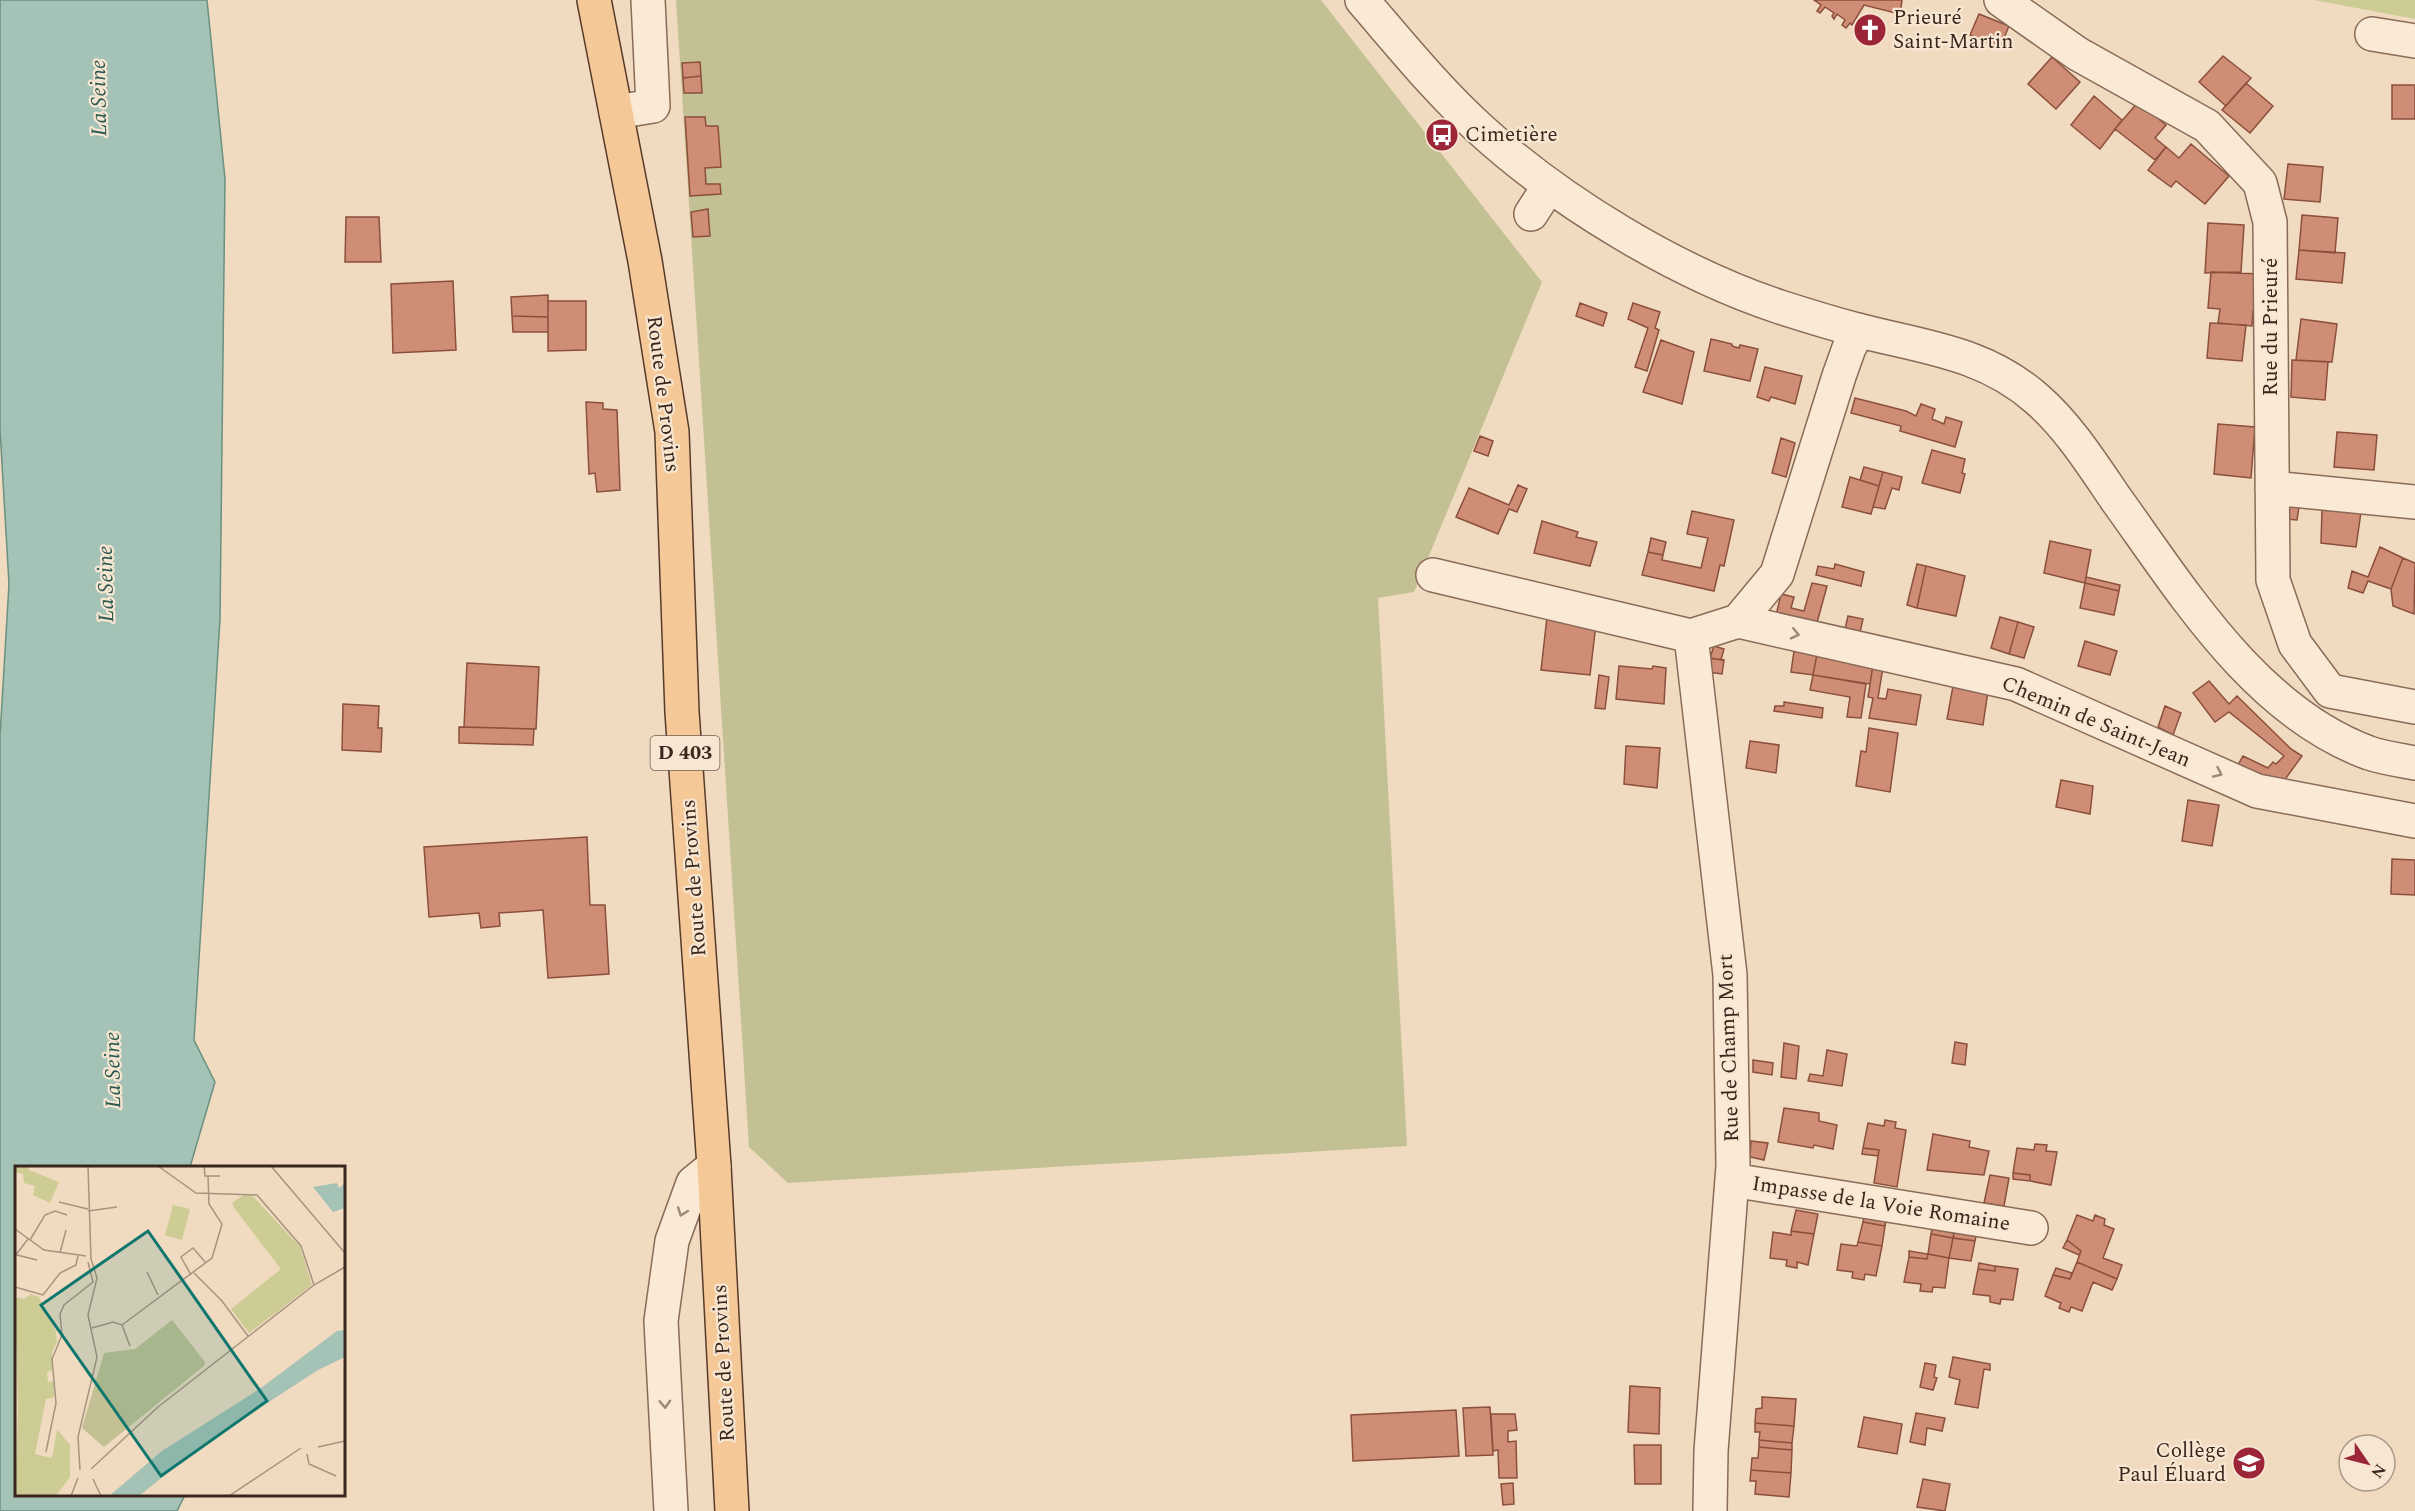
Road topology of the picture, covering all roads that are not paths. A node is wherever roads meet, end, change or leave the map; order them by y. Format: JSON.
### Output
{"nodes":[{"id":1,"x":594,"y":0,"type":"edge"},
{"id":2,"x":648,"y":0,"type":"edge"},
{"id":3,"x":1338,"y":0,"type":"edge"},
{"id":4,"x":1362,"y":0,"type":"edge"},
{"id":5,"x":2001,"y":0,"type":"edge"},
{"id":6,"x":2372,"y":34,"type":"dead end"},
{"id":7,"x":2415,"y":41,"type":"edge"},
{"id":8,"x":616,"y":112,"type":"junction"},
{"id":9,"x":1540,"y":200,"type":"junction"},
{"id":10,"x":1853,"y":339,"type":"junction"},
{"id":11,"x":2272,"y":488,"type":"junction"},
{"id":12,"x":2415,"y":502,"type":"edge"},
{"id":13,"x":1433,"y":575,"type":"dead end"},
{"id":14,"x":1738,"y":621,"type":"junction"},
{"id":15,"x":1690,"y":636,"type":"junction"},
{"id":16,"x":2415,"y":707,"type":"edge"},
{"id":17,"x":2415,"y":763,"type":"edge"},
{"id":18,"x":2415,"y":821,"type":"edge"},
{"id":19,"x":714,"y":1166,"type":"junction"},
{"id":20,"x":1732,"y":1180,"type":"junction"},
{"id":21,"x":2031,"y":1228,"type":"dead end"},
{"id":22,"x":671,"y":1511,"type":"edge"},
{"id":23,"x":732,"y":1511,"type":"edge"},
{"id":24,"x":1710,"y":1511,"type":"edge"}],
"edges":[{"from":1,"to":8,"type":"main road","name":"Route de Provins","number":"D 403"},
{"from":2,"to":8,"type":"street"},
{"from":3,"to":9,"type":"street"},
{"from":4,"to":9,"type":"street"},
{"from":5,"to":11,"type":"street","name":"Rue du Prieuré"},
{"from":6,"to":7,"type":"street"},
{"from":8,"to":19,"type":"main road","name":"Route de Provins","number":"D 403"},
{"from":9,"to":10,"type":"street"},
{"from":10,"to":14,"type":"street"},
{"from":10,"to":17,"type":"street"},
{"from":11,"to":12,"type":"street"},
{"from":11,"to":16,"type":"street","name":"Rue du Prieuré"},
{"from":13,"to":15,"type":"street"},
{"from":14,"to":15,"type":"street"},
{"from":14,"to":18,"type":"street","name":"Chemin de Saint-Jean","one_way":true},
{"from":15,"to":20,"type":"street","name":"Rue de Champ Mort"},
{"from":19,"to":22,"type":"street","one_way":true},
{"from":19,"to":23,"type":"main road","name":"Route de Provins","number":"D 403"},
{"from":20,"to":21,"type":"street","name":"Impasse de la Voie Romaine"},
{"from":20,"to":24,"type":"street","name":"Rue de Champ Mort"}]}
